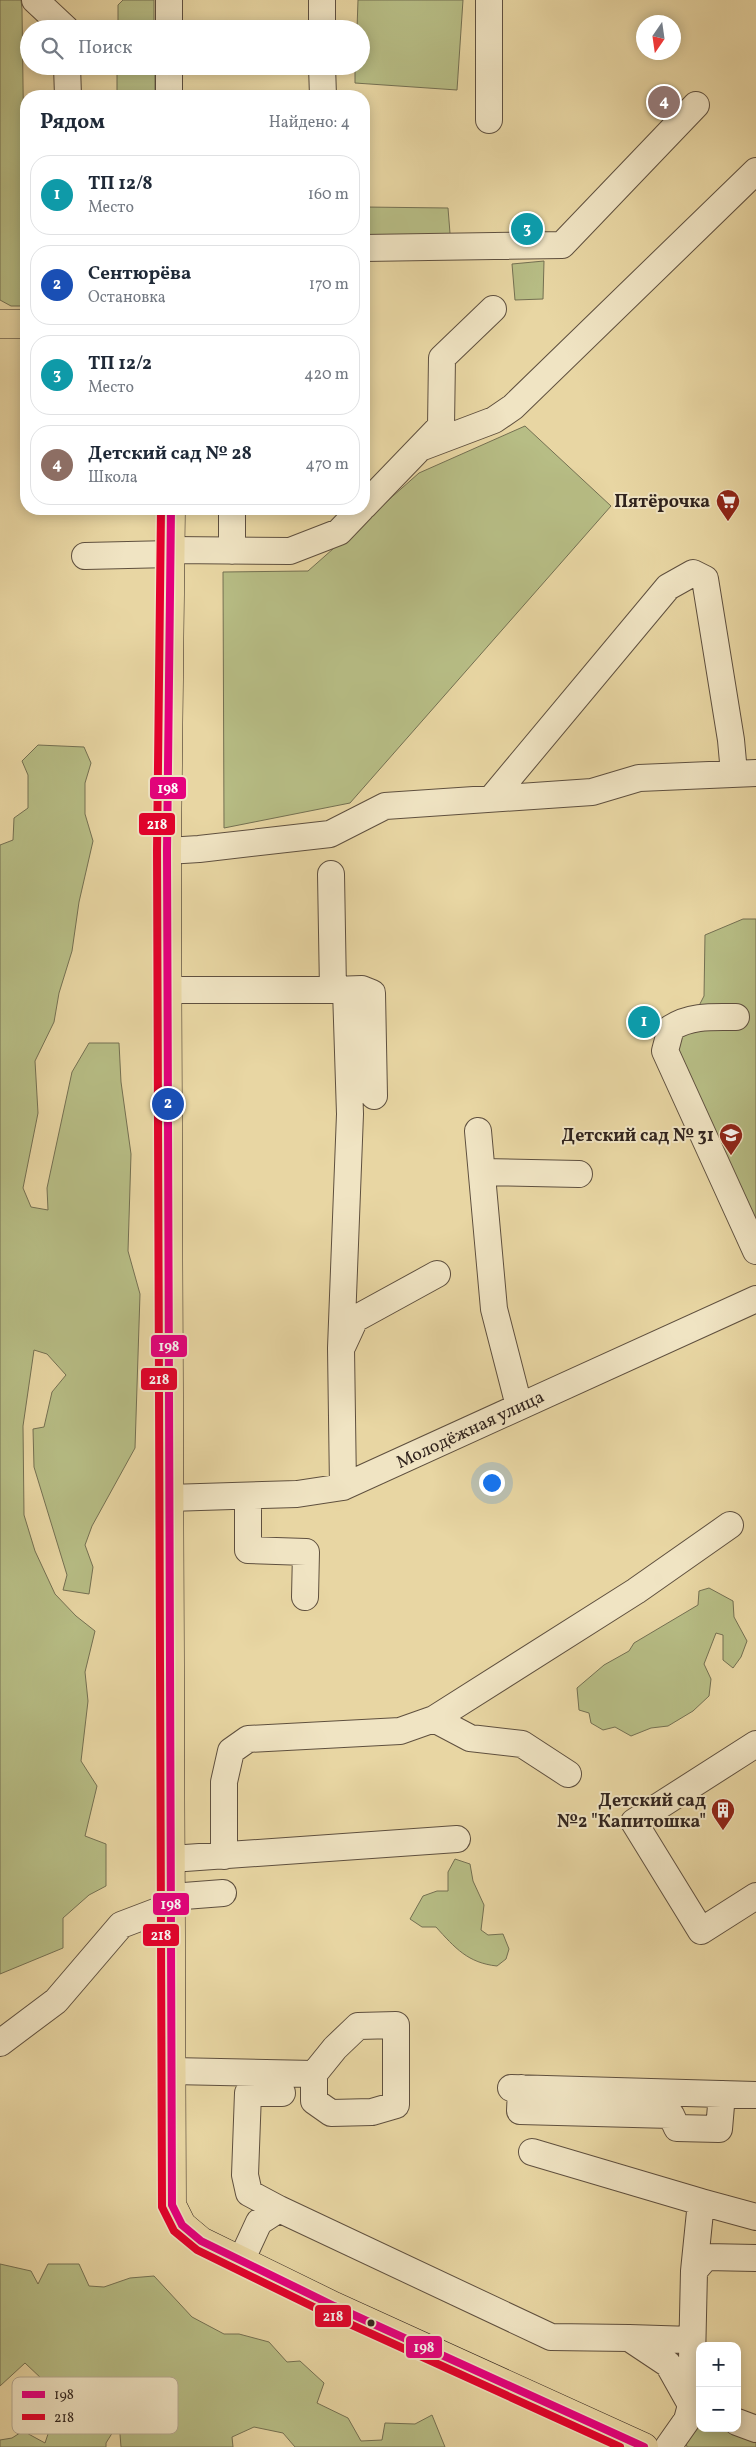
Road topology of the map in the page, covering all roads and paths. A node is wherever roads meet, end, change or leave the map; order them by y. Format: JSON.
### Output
{"nodes":[{"id":1,"x":35,"y":0,"type":"edge"},
{"id":2,"x":169,"y":0,"type":"edge"},
{"id":3,"x":322,"y":0,"type":"edge"},
{"id":4,"x":490,"y":0,"type":"edge"},
{"id":5,"x":56,"y":20,"type":"edge"},
{"id":6,"x":169,"y":20,"type":"edge"},
{"id":7,"x":322,"y":20,"type":"edge"},
{"id":8,"x":67,"y":75,"type":"edge"},
{"id":9,"x":169,"y":75,"type":"edge"},
{"id":10,"x":322,"y":75,"type":"edge"},
{"id":11,"x":68,"y":90,"type":"edge"},
{"id":12,"x":169,"y":90,"type":"edge"},
{"id":13,"x":323,"y":90,"type":"edge"},
{"id":14,"x":696,"y":105,"type":"dead end"},
{"id":15,"x":489,"y":120,"type":"dead end"},
{"id":16,"x":756,"y":171,"type":"edge"},
{"id":17,"x":370,"y":248,"type":"edge"},
{"id":18,"x":493,"y":309,"type":"dead end"},
{"id":19,"x":0,"y":324,"type":"edge"},
{"id":20,"x":20,"y":324,"type":"edge"},
{"id":21,"x":420,"y":448,"type":"junction"},
{"id":22,"x":370,"y":501,"type":"edge"},
{"id":23,"x":171,"y":515,"type":"edge"},
{"id":24,"x":232,"y":515,"type":"edge"},
{"id":25,"x":356,"y":515,"type":"edge"},
{"id":26,"x":232,"y":551,"type":"junction"},
{"id":27,"x":171,"y":552,"type":"junction"},
{"id":28,"x":85,"y":556,"type":"dead end"},
{"id":29,"x":745,"y":773,"type":"edge"},
{"id":30,"x":492,"y":798,"type":"junction"},
{"id":31,"x":167,"y":851,"type":"junction"},
{"id":32,"x":331,"y":874,"type":"dead end"},
{"id":33,"x":167,"y":990,"type":"junction"},
{"id":34,"x":339,"y":990,"type":"junction"},
{"id":35,"x":736,"y":1017,"type":"dead end"},
{"id":36,"x":374,"y":1096,"type":"dead end"},
{"id":37,"x":478,"y":1131,"type":"dead end"},
{"id":38,"x":482,"y":1172,"type":"junction"},
{"id":39,"x":578,"y":1174,"type":"dead end"},
{"id":40,"x":756,"y":1251,"type":"edge"},
{"id":41,"x":437,"y":1274,"type":"dead end"},
{"id":42,"x":756,"y":1299,"type":"edge"},
{"id":43,"x":341,"y":1348,"type":"junction"},
{"id":44,"x":519,"y":1406,"type":"junction"},
{"id":45,"x":343,"y":1487,"type":"junction"},
{"id":46,"x":248,"y":1497,"type":"junction"},
{"id":47,"x":170,"y":1498,"type":"junction"},
{"id":48,"x":730,"y":1526,"type":"dead end"},
{"id":49,"x":305,"y":1597,"type":"dead end"},
{"id":50,"x":434,"y":1719,"type":"junction"},
{"id":51,"x":756,"y":1744,"type":"edge"},
{"id":52,"x":568,"y":1774,"type":"dead end"},
{"id":53,"x":457,"y":1839,"type":"dead end"},
{"id":54,"x":224,"y":1856,"type":"junction"},
{"id":55,"x":171,"y":1859,"type":"junction"},
{"id":56,"x":223,"y":1893,"type":"dead end"},
{"id":57,"x":756,"y":1896,"type":"edge"},
{"id":58,"x":171,"y":1902,"type":"junction"},
{"id":59,"x":0,"y":2043,"type":"edge"},
{"id":60,"x":172,"y":2072,"type":"junction"},
{"id":61,"x":314,"y":2074,"type":"junction"},
{"id":62,"x":282,"y":2094,"type":"dead end"},
{"id":63,"x":722,"y":2094,"type":"junction"},
{"id":64,"x":756,"y":2095,"type":"edge"},
{"id":65,"x":532,"y":2152,"type":"dead end"},
{"id":66,"x":701,"y":2202,"type":"junction"},
{"id":67,"x":279,"y":2209,"type":"junction"},
{"id":68,"x":756,"y":2217,"type":"edge"},
{"id":69,"x":756,"y":2258,"type":"edge"},
{"id":70,"x":241,"y":2261,"type":"junction"},
{"id":71,"x":694,"y":2271,"type":"junction"},
{"id":72,"x":629,"y":2338,"type":"junction"},
{"id":73,"x":692,"y":2340,"type":"junction"},
{"id":74,"x":695,"y":2406,"type":"edge"},
{"id":75,"x":741,"y":2423,"type":"edge"},
{"id":76,"x":756,"y":2429,"type":"edge"},
{"id":77,"x":644,"y":2447,"type":"edge"},
{"id":78,"x":668,"y":2447,"type":"edge"}],
"edges":[{"from":1,"to":5,"type":"street"},
{"from":2,"to":6,"type":"street"},
{"from":3,"to":7,"type":"street"},
{"from":4,"to":15,"type":"street"},
{"from":8,"to":11,"type":"street"},
{"from":9,"to":12,"type":"street"},
{"from":10,"to":13,"type":"street"},
{"from":14,"to":17,"type":"street"},
{"from":16,"to":21,"type":"street"},
{"from":18,"to":21,"type":"street"},
{"from":19,"to":20,"type":"main road"},
{"from":21,"to":22,"type":"street"},
{"from":23,"to":27,"type":"main road"},
{"from":24,"to":26,"type":"street"},
{"from":25,"to":26,"type":"street"},
{"from":26,"to":27,"type":"street"},
{"from":27,"to":28,"type":"street"},
{"from":27,"to":31,"type":"main road"},
{"from":29,"to":30,"type":"street"},
{"from":29,"to":30,"type":"street"},
{"from":30,"to":31,"type":"street"},
{"from":31,"to":33,"type":"main road"},
{"from":32,"to":34,"type":"street"},
{"from":33,"to":34,"type":"street"},
{"from":33,"to":47,"type":"main road"},
{"from":34,"to":36,"type":"street"},
{"from":34,"to":43,"type":"street"},
{"from":35,"to":40,"type":"street"},
{"from":37,"to":38,"type":"street"},
{"from":38,"to":39,"type":"street"},
{"from":38,"to":44,"type":"street"},
{"from":41,"to":43,"type":"street"},
{"from":42,"to":44,"type":"street","name":"Молодёжная улица"},
{"from":43,"to":45,"type":"street"},
{"from":44,"to":45,"type":"street","name":"Молодёжная улица"},
{"from":45,"to":46,"type":"street","name":"Молодёжная улица"},
{"from":46,"to":47,"type":"street","name":"Молодёжная улица"},
{"from":46,"to":49,"type":"street"},
{"from":47,"to":55,"type":"main road"},
{"from":48,"to":50,"type":"street"},
{"from":50,"to":52,"type":"street"},
{"from":50,"to":54,"type":"street"},
{"from":51,"to":57,"type":"street"},
{"from":53,"to":54,"type":"street"},
{"from":54,"to":55,"type":"street"},
{"from":55,"to":58,"type":"main road"},
{"from":56,"to":58,"type":"street"},
{"from":58,"to":59,"type":"street"},
{"from":58,"to":60,"type":"main road"},
{"from":60,"to":61,"type":"street"},
{"from":60,"to":70,"type":"main road"},
{"from":61,"to":61,"type":"street"},
{"from":62,"to":67,"type":"street"},
{"from":63,"to":63,"type":"street"},
{"from":63,"to":64,"type":"street"},
{"from":65,"to":66,"type":"street"},
{"from":66,"to":68,"type":"street"},
{"from":66,"to":71,"type":"street"},
{"from":67,"to":70,"type":"street"},
{"from":67,"to":72,"type":"street"},
{"from":69,"to":71,"type":"street"},
{"from":70,"to":77,"type":"main road"},
{"from":71,"to":73,"type":"street"},
{"from":72,"to":73,"type":"street"},
{"from":72,"to":74,"type":"street"},
{"from":73,"to":74,"type":"street"},
{"from":74,"to":78,"type":"street"},
{"from":75,"to":76,"type":"street"}]}
